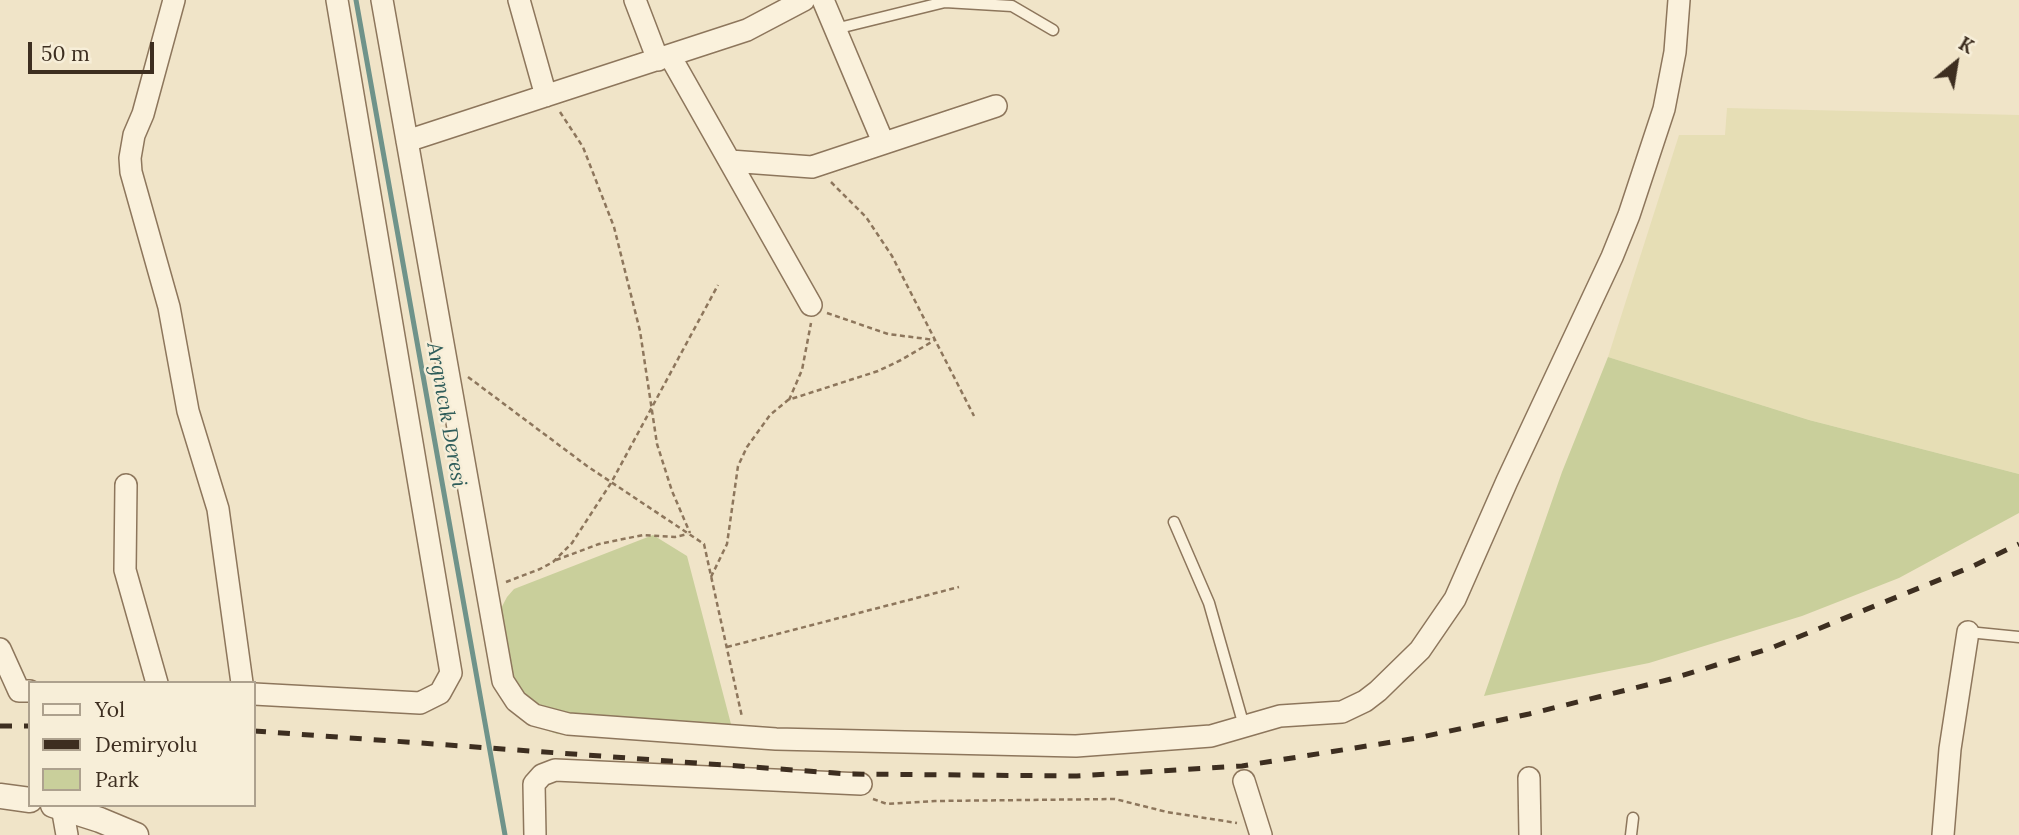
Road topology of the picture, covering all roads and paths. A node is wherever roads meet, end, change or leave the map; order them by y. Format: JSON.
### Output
{"nodes":[{"id":1,"x":174,"y":0,"type":"edge"},
{"id":2,"x":337,"y":0,"type":"edge"},
{"id":3,"x":382,"y":0,"type":"edge"},
{"id":4,"x":519,"y":0,"type":"edge"},
{"id":5,"x":635,"y":0,"type":"edge"},
{"id":6,"x":804,"y":0,"type":"edge"},
{"id":7,"x":823,"y":0,"type":"edge"},
{"id":8,"x":1679,"y":0,"type":"edge"},
{"id":9,"x":835,"y":29,"type":"junction"},
{"id":10,"x":1053,"y":30,"type":"dead end"},
{"id":11,"x":664,"y":58,"type":"junction"},
{"id":12,"x":546,"y":96,"type":"junction"},
{"id":13,"x":996,"y":106,"type":"dead end"},
{"id":14,"x":407,"y":141,"type":"junction"},
{"id":15,"x":883,"y":142,"type":"junction"},
{"id":16,"x":730,"y":161,"type":"junction"},
{"id":17,"x":811,"y":167,"type":"junction"},
{"id":18,"x":718,"y":285,"type":"dead end"},
{"id":19,"x":811,"y":305,"type":"junction"},
{"id":20,"x":935,"y":340,"type":"junction"},
{"id":21,"x":446,"y":359,"type":"junction"},
{"id":22,"x":788,"y":400,"type":"junction"},
{"id":23,"x":651,"y":410,"type":"junction"},
{"id":24,"x":974,"y":416,"type":"dead end"},
{"id":25,"x":611,"y":483,"type":"junction"},
{"id":26,"x":125,"y":485,"type":"dead end"},
{"id":27,"x":1174,"y":522,"type":"dead end"},
{"id":28,"x":690,"y":535,"type":"junction"},
{"id":29,"x":553,"y":562,"type":"junction"},
{"id":30,"x":711,"y":577,"type":"junction"},
{"id":31,"x":959,"y":587,"type":"dead end"},
{"id":32,"x":486,"y":588,"type":"junction"},
{"id":33,"x":1968,"y":632,"type":"joint"},
{"id":34,"x":2019,"y":636,"type":"edge"},
{"id":35,"x":727,"y":647,"type":"junction"},
{"id":36,"x":0,"y":649,"type":"edge"},
{"id":37,"x":156,"y":681,"type":"edge"},
{"id":38,"x":242,"y":681,"type":"edge"},
{"id":39,"x":28,"y":691,"type":"edge"},
{"id":40,"x":256,"y":694,"type":"edge"},
{"id":41,"x":1244,"y":726,"type":"junction"},
{"id":42,"x":747,"y":737,"type":"junction"},
{"id":43,"x":1529,"y":778,"type":"dead end"},
{"id":44,"x":1244,"y":781,"type":"dead end"},
{"id":45,"x":861,"y":784,"type":"joint"},
{"id":46,"x":0,"y":796,"type":"edge"},
{"id":47,"x":28,"y":800,"type":"edge"},
{"id":48,"x":57,"y":807,"type":"edge"},
{"id":49,"x":65,"y":807,"type":"edge"},
{"id":50,"x":105,"y":812,"type":"edge"},
{"id":51,"x":1633,"y":818,"type":"dead end"},
{"id":52,"x":1260,"y":830,"type":"edge"},
{"id":53,"x":67,"y":835,"type":"edge"},
{"id":54,"x":136,"y":835,"type":"edge"},
{"id":55,"x":535,"y":835,"type":"edge"},
{"id":56,"x":1530,"y":835,"type":"edge"},
{"id":57,"x":1631,"y":835,"type":"edge"},
{"id":58,"x":1943,"y":835,"type":"edge"}],
"edges":[{"from":1,"to":38,"type":"street"},
{"from":2,"to":40,"type":"street"},
{"from":3,"to":14,"type":"street"},
{"from":4,"to":12,"type":"street"},
{"from":5,"to":11,"type":"street"},
{"from":6,"to":11,"type":"street"},
{"from":7,"to":9,"type":"street"},
{"from":8,"to":41,"type":"street"},
{"from":9,"to":10,"type":"lane"},
{"from":9,"to":15,"type":"street"},
{"from":11,"to":12,"type":"street"},
{"from":11,"to":16,"type":"street"},
{"from":12,"to":14,"type":"street"},
{"from":12,"to":23,"type":"path"},
{"from":13,"to":15,"type":"street"},
{"from":14,"to":21,"type":"street"},
{"from":15,"to":17,"type":"street"},
{"from":16,"to":17,"type":"street"},
{"from":16,"to":19,"type":"street"},
{"from":17,"to":20,"type":"path"},
{"from":18,"to":23,"type":"path"},
{"from":19,"to":20,"type":"path"},
{"from":19,"to":22,"type":"path"},
{"from":20,"to":22,"type":"path"},
{"from":20,"to":24,"type":"path"},
{"from":21,"to":25,"type":"path"},
{"from":21,"to":32,"type":"street"},
{"from":22,"to":30,"type":"path"},
{"from":23,"to":25,"type":"path"},
{"from":23,"to":28,"type":"path"},
{"from":25,"to":28,"type":"path"},
{"from":25,"to":29,"type":"path"},
{"from":26,"to":37,"type":"street"},
{"from":27,"to":41,"type":"lane"},
{"from":28,"to":29,"type":"path"},
{"from":28,"to":30,"type":"path"},
{"from":29,"to":32,"type":"path"},
{"from":30,"to":35,"type":"path"},
{"from":31,"to":35,"type":"path"},
{"from":32,"to":42,"type":"street"},
{"from":33,"to":34,"type":"lane"},
{"from":33,"to":58,"type":"street"},
{"from":35,"to":42,"type":"path"},
{"from":36,"to":39,"type":"street"},
{"from":41,"to":42,"type":"street"},
{"from":43,"to":56,"type":"street"},
{"from":44,"to":52,"type":"street"},
{"from":45,"to":52,"type":"path"},
{"from":45,"to":55,"type":"street"},
{"from":46,"to":47,"type":"street"},
{"from":48,"to":53,"type":"street"},
{"from":49,"to":50,"type":"street"},
{"from":50,"to":54,"type":"street"},
{"from":51,"to":57,"type":"lane"}]}
